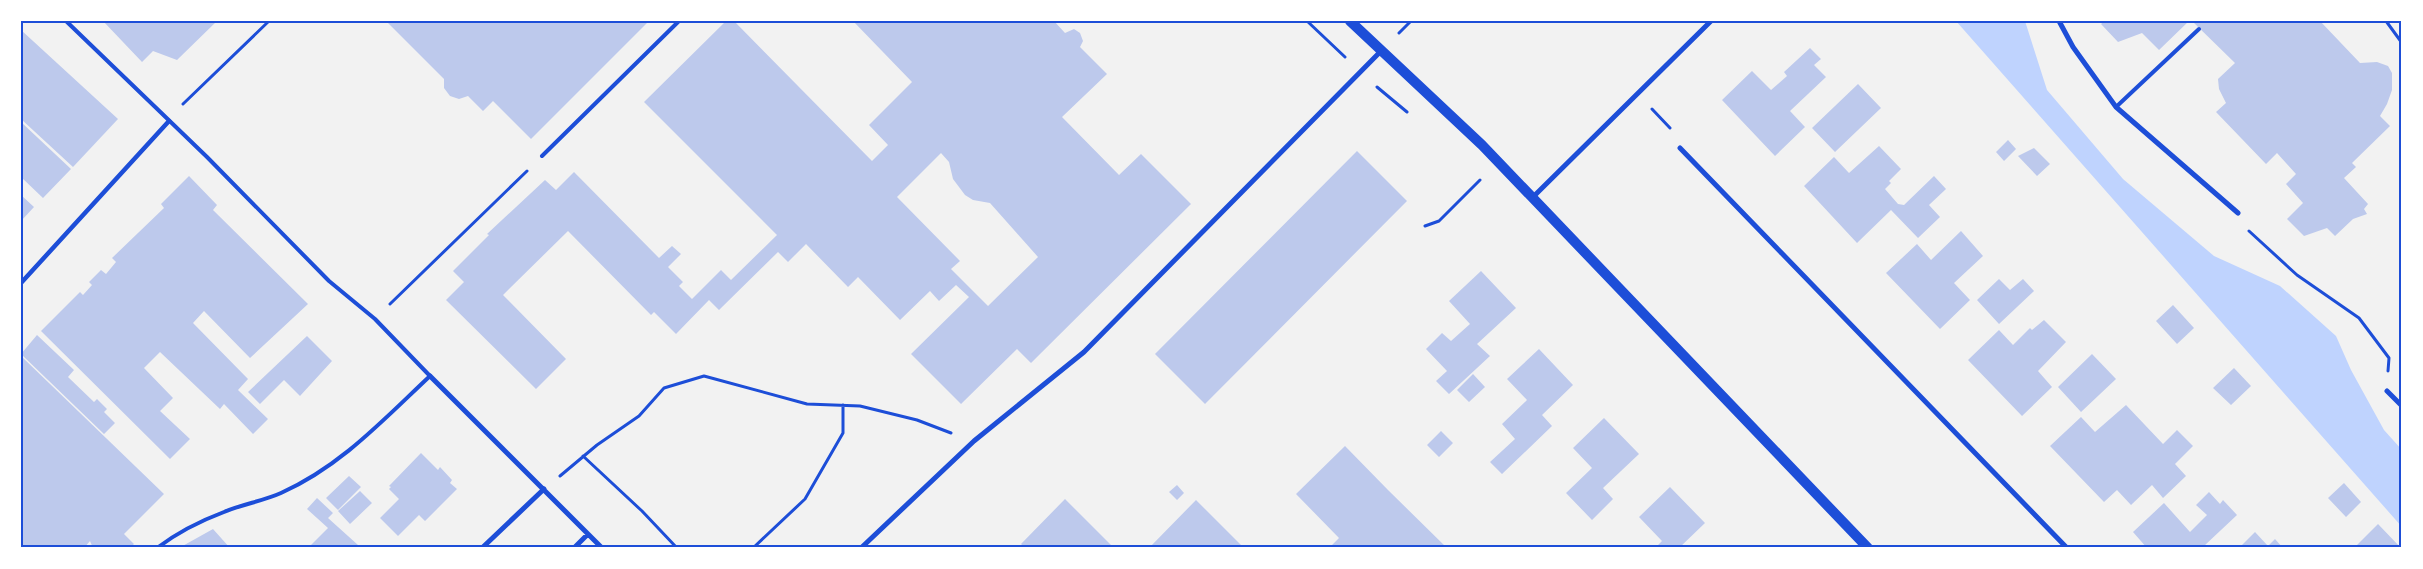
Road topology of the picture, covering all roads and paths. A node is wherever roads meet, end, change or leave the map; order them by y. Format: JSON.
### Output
{"nodes":[{"id":1,"x":66,"y":21,"type":"edge"},
{"id":2,"x":269,"y":21,"type":"edge"},
{"id":3,"x":679,"y":21,"type":"edge"},
{"id":4,"x":1307,"y":21,"type":"edge"},
{"id":5,"x":1350,"y":21,"type":"edge"},
{"id":6,"x":1411,"y":21,"type":"edge"},
{"id":7,"x":1711,"y":21,"type":"edge"},
{"id":8,"x":2059,"y":21,"type":"edge"},
{"id":9,"x":2386,"y":21,"type":"edge"},
{"id":10,"x":2199,"y":29,"type":"dead end"},
{"id":11,"x":1395,"y":37,"type":"dead end"},
{"id":12,"x":2402,"y":44,"type":"edge"},
{"id":13,"x":1381,"y":51,"type":"junction"},
{"id":14,"x":1360,"y":72,"type":"junction"},
{"id":15,"x":1638,"y":93,"type":"junction"},
{"id":16,"x":2116,"y":107,"type":"junction"},
{"id":17,"x":169,"y":121,"type":"junction"},
{"id":18,"x":1680,"y":148,"type":"joint"},
{"id":19,"x":542,"y":156,"type":"joint"},
{"id":20,"x":1480,"y":180,"type":"dead end"},
{"id":21,"x":1532,"y":198,"type":"junction"},
{"id":22,"x":2238,"y":213,"type":"joint"},
{"id":23,"x":1425,"y":226,"type":"dead end"},
{"id":24,"x":21,"y":283,"type":"edge"},
{"id":25,"x":374,"y":319,"type":"junction"},
{"id":26,"x":430,"y":376,"type":"junction"},
{"id":27,"x":2387,"y":391,"type":"joint"},
{"id":28,"x":843,"y":405,"type":"junction"},
{"id":29,"x":2402,"y":406,"type":"edge"},
{"id":30,"x":974,"y":441,"type":"junction"},
{"id":31,"x":583,"y":456,"type":"junction"},
{"id":32,"x":544,"y":489,"type":"junction"},
{"id":33,"x":588,"y":534,"type":"junction"},
{"id":34,"x":157,"y":548,"type":"edge"},
{"id":35,"x":482,"y":548,"type":"edge"},
{"id":36,"x":574,"y":548,"type":"edge"},
{"id":37,"x":602,"y":548,"type":"edge"},
{"id":38,"x":677,"y":548,"type":"edge"},
{"id":39,"x":754,"y":548,"type":"edge"},
{"id":40,"x":861,"y":548,"type":"edge"},
{"id":41,"x":1868,"y":548,"type":"edge"},
{"id":42,"x":2067,"y":548,"type":"edge"}],
"edges":[{"from":1,"to":17,"type":"lane"},
{"from":2,"to":17,"type":"path"},
{"from":3,"to":19,"type":"lane"},
{"from":4,"to":14,"type":"path"},
{"from":5,"to":13,"type":"main road"},
{"from":6,"to":11,"type":"path"},
{"from":7,"to":15,"type":"street"},
{"from":8,"to":16,"type":"street"},
{"from":9,"to":12,"type":"path"},
{"from":10,"to":16,"type":"lane"},
{"from":13,"to":14,"type":"street"},
{"from":13,"to":21,"type":"main road"},
{"from":14,"to":30,"type":"street"},
{"from":15,"to":18,"type":"path"},
{"from":15,"to":21,"type":"street"},
{"from":16,"to":22,"type":"street"},
{"from":17,"to":24,"type":"street"},
{"from":17,"to":25,"type":"lane"},
{"from":18,"to":42,"type":"street"},
{"from":19,"to":25,"type":"path"},
{"from":20,"to":23,"type":"path"},
{"from":21,"to":41,"type":"main road"},
{"from":22,"to":27,"type":"path"},
{"from":25,"to":26,"type":"lane"},
{"from":26,"to":32,"type":"street"},
{"from":26,"to":34,"type":"lane"},
{"from":27,"to":29,"type":"street"},
{"from":28,"to":30,"type":"path"},
{"from":28,"to":31,"type":"path"},
{"from":28,"to":39,"type":"path"},
{"from":30,"to":40,"type":"street"},
{"from":31,"to":32,"type":"path"},
{"from":31,"to":38,"type":"path"},
{"from":32,"to":33,"type":"street"},
{"from":32,"to":35,"type":"street"},
{"from":33,"to":36,"type":"street"},
{"from":33,"to":37,"type":"street"}]}
